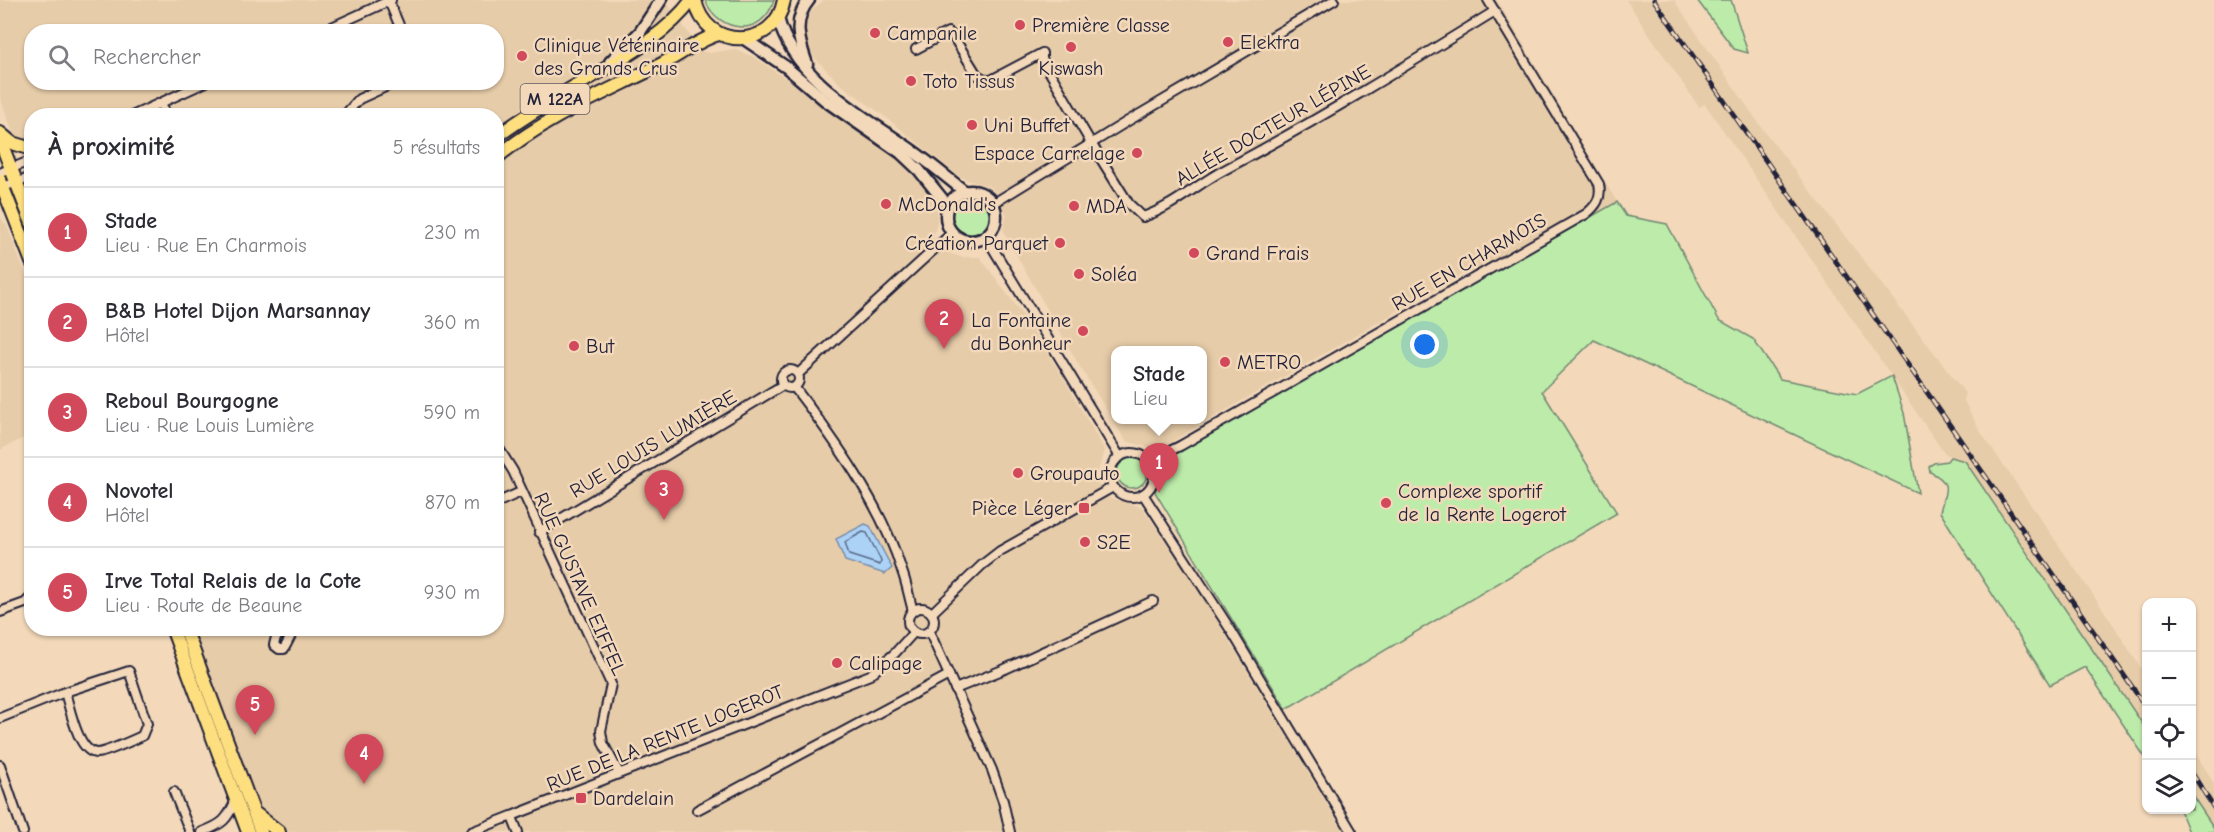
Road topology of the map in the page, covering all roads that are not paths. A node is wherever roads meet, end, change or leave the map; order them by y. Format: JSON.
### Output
{"nodes":[{"id":1,"x":390,"y":0,"type":"edge"},
{"id":2,"x":661,"y":0,"type":"edge"},
{"id":3,"x":693,"y":0,"type":"edge"},
{"id":4,"x":809,"y":0,"type":"edge"},
{"id":5,"x":1334,"y":0,"type":"edge"},
{"id":6,"x":1488,"y":0,"type":"edge"},
{"id":7,"x":784,"y":6,"type":"edge"},
{"id":8,"x":1495,"y":11,"type":"junction"},
{"id":9,"x":338,"y":24,"type":"edge"},
{"id":10,"x":399,"y":24,"type":"edge"},
{"id":11,"x":719,"y":34,"type":"junction"},
{"id":12,"x":743,"y":39,"type":"junction"},
{"id":13,"x":916,"y":49,"type":"dead end"},
{"id":14,"x":598,"y":73,"type":"junction"},
{"id":15,"x":810,"y":73,"type":"junction"},
{"id":16,"x":189,"y":90,"type":"edge"},
{"id":17,"x":379,"y":90,"type":"edge"},
{"id":18,"x":161,"y":103,"type":"junction"},
{"id":19,"x":150,"y":108,"type":"edge"},
{"id":20,"x":163,"y":108,"type":"edge"},
{"id":21,"x":351,"y":108,"type":"edge"},
{"id":22,"x":504,"y":132,"type":"edge"},
{"id":23,"x":0,"y":133,"type":"edge"},
{"id":24,"x":0,"y":140,"type":"edge"},
{"id":25,"x":1091,"y":143,"type":"junction"},
{"id":26,"x":24,"y":147,"type":"edge"},
{"id":27,"x":504,"y":153,"type":"edge"},
{"id":28,"x":24,"y":163,"type":"edge"},
{"id":29,"x":5,"y":171,"type":"edge"},
{"id":30,"x":24,"y":180,"type":"edge"},
{"id":31,"x":16,"y":182,"type":"junction"},
{"id":32,"x":1,"y":185,"type":"edge"},
{"id":33,"x":964,"y":191,"type":"junction"},
{"id":34,"x":24,"y":202,"type":"edge"},
{"id":35,"x":994,"y":203,"type":"junction"},
{"id":36,"x":948,"y":206,"type":"junction"},
{"id":37,"x":0,"y":210,"type":"edge"},
{"id":38,"x":18,"y":228,"type":"junction"},
{"id":39,"x":952,"y":233,"type":"junction"},
{"id":40,"x":986,"y":237,"type":"junction"},
{"id":41,"x":24,"y":243,"type":"edge"},
{"id":42,"x":798,"y":374,"type":"junction"},
{"id":43,"x":783,"y":385,"type":"junction"},
{"id":44,"x":794,"y":387,"type":"junction"},
{"id":45,"x":504,"y":457,"type":"edge"},
{"id":46,"x":1120,"y":457,"type":"junction"},
{"id":47,"x":1149,"y":461,"type":"junction"},
{"id":48,"x":1113,"y":486,"type":"junction"},
{"id":49,"x":521,"y":492,"type":"junction"},
{"id":50,"x":1143,"y":494,"type":"junction"},
{"id":51,"x":504,"y":499,"type":"edge"},
{"id":52,"x":539,"y":532,"type":"junction"},
{"id":53,"x":1153,"y":601,"type":"dead end"},
{"id":54,"x":24,"y":603,"type":"edge"},
{"id":55,"x":913,"y":611,"type":"junction"},
{"id":56,"x":0,"y":612,"type":"edge"},
{"id":57,"x":932,"y":614,"type":"junction"},
{"id":58,"x":929,"y":631,"type":"junction"},
{"id":59,"x":914,"y":632,"type":"junction"},
{"id":60,"x":175,"y":636,"type":"edge"},
{"id":61,"x":188,"y":636,"type":"edge"},
{"id":62,"x":277,"y":636,"type":"edge"},
{"id":63,"x":292,"y":636,"type":"edge"},
{"id":64,"x":949,"y":675,"type":"junction"},
{"id":65,"x":955,"y":688,"type":"junction"},
{"id":66,"x":65,"y":693,"type":"junction"},
{"id":67,"x":0,"y":718,"type":"edge"},
{"id":68,"x":0,"y":768,"type":"edge"},
{"id":69,"x":619,"y":773,"type":"junction"},
{"id":70,"x":174,"y":792,"type":"dead end"},
{"id":71,"x":236,"y":800,"type":"junction"},
{"id":72,"x":697,"y":810,"type":"dead end"},
{"id":73,"x":248,"y":813,"type":"junction"},
{"id":74,"x":512,"y":817,"type":"junction"},
{"id":75,"x":23,"y":832,"type":"edge"},
{"id":76,"x":190,"y":832,"type":"edge"},
{"id":77,"x":202,"y":832,"type":"edge"},
{"id":78,"x":239,"y":832,"type":"edge"},
{"id":79,"x":248,"y":832,"type":"edge"},
{"id":80,"x":261,"y":832,"type":"edge"},
{"id":81,"x":279,"y":832,"type":"edge"},
{"id":82,"x":471,"y":832,"type":"edge"},
{"id":83,"x":518,"y":832,"type":"edge"},
{"id":84,"x":1010,"y":832,"type":"edge"},
{"id":85,"x":1352,"y":832,"type":"edge"}],
"edges":[{"from":1,"to":9,"type":"street"},
{"from":1,"to":10,"type":"street"},
{"from":2,"to":14,"type":"street"},
{"from":3,"to":11,"type":"main road"},
{"from":3,"to":14,"type":"main road","number":"M 122A"},
{"from":4,"to":15,"type":"street"},
{"from":5,"to":25,"type":"street"},
{"from":6,"to":8,"type":"street","name":"RUE EN CHARMOIS"},
{"from":7,"to":12,"type":"main road"},
{"from":7,"to":15,"type":"street"},
{"from":8,"to":25,"type":"street","name":"ALLÉE DOCTEUR LÉPINE"},
{"from":8,"to":47,"type":"street","name":"RUE EN CHARMOIS"},
{"from":11,"to":12,"type":"main road"},
{"from":11,"to":27,"type":"main road","number":"M 122A"},
{"from":12,"to":36,"type":"street"},
{"from":13,"to":25,"type":"street"},
{"from":14,"to":22,"type":"main road","number":"M 122A"},
{"from":15,"to":33,"type":"street"},
{"from":16,"to":18,"type":"street"},
{"from":17,"to":21,"type":"street"},
{"from":18,"to":19,"type":"street"},
{"from":18,"to":20,"type":"street"},
{"from":23,"to":26,"type":"main road"},
{"from":24,"to":29,"type":"main road"},
{"from":25,"to":35,"type":"street"},
{"from":28,"to":29,"type":"street"},
{"from":29,"to":31,"type":"main road"},
{"from":30,"to":31,"type":"street"},
{"from":31,"to":32,"type":"street"},
{"from":31,"to":34,"type":"main road"},
{"from":32,"to":38,"type":"main road"},
{"from":33,"to":35,"type":"street"},
{"from":33,"to":36,"type":"street"},
{"from":35,"to":40,"type":"street"},
{"from":36,"to":39,"type":"street"},
{"from":37,"to":38,"type":"main road"},
{"from":38,"to":41,"type":"main road"},
{"from":39,"to":40,"type":"street"},
{"from":39,"to":42,"type":"street"},
{"from":40,"to":46,"type":"street"},
{"from":42,"to":43,"type":"street"},
{"from":42,"to":44,"type":"street"},
{"from":43,"to":44,"type":"street"},
{"from":43,"to":52,"type":"street","name":"RUE LOUIS LUMIÈRE"},
{"from":44,"to":55,"type":"street"},
{"from":45,"to":49,"type":"street","name":"RUE GUSTAVE EIFFEL"},
{"from":46,"to":47,"type":"street"},
{"from":46,"to":48,"type":"street"},
{"from":47,"to":50,"type":"street"},
{"from":48,"to":50,"type":"street"},
{"from":48,"to":57,"type":"street"},
{"from":49,"to":51,"type":"street"},
{"from":49,"to":52,"type":"street","name":"RUE GUSTAVE EIFFEL"},
{"from":50,"to":85,"type":"street"},
{"from":52,"to":69,"type":"street","name":"RUE GUSTAVE EIFFEL"},
{"from":53,"to":65,"type":"street"},
{"from":54,"to":56,"type":"street"},
{"from":55,"to":57,"type":"street"},
{"from":55,"to":59,"type":"street"},
{"from":57,"to":58,"type":"street"},
{"from":58,"to":59,"type":"street"},
{"from":58,"to":64,"type":"street"},
{"from":59,"to":69,"type":"street","name":"RUE DE LA RENTE LOGEROT"},
{"from":60,"to":71,"type":"main road"},
{"from":61,"to":73,"type":"main road"},
{"from":62,"to":63,"type":"street"},
{"from":64,"to":65,"type":"street"},
{"from":64,"to":72,"type":"street"},
{"from":65,"to":84,"type":"street"},
{"from":66,"to":66,"type":"street"},
{"from":66,"to":67,"type":"street"},
{"from":68,"to":75,"type":"street"},
{"from":69,"to":74,"type":"street","name":"RUE DE LA RENTE LOGEROT"},
{"from":70,"to":76,"type":"street"},
{"from":71,"to":73,"type":"main road"},
{"from":71,"to":77,"type":"street"},
{"from":73,"to":78,"type":"main road"},
{"from":73,"to":79,"type":"main road"},
{"from":73,"to":80,"type":"main road"},
{"from":73,"to":81,"type":"main road"},
{"from":74,"to":82,"type":"street","name":"RUE DE LA RENTE LOGEROT"},
{"from":74,"to":83,"type":"street"}]}
